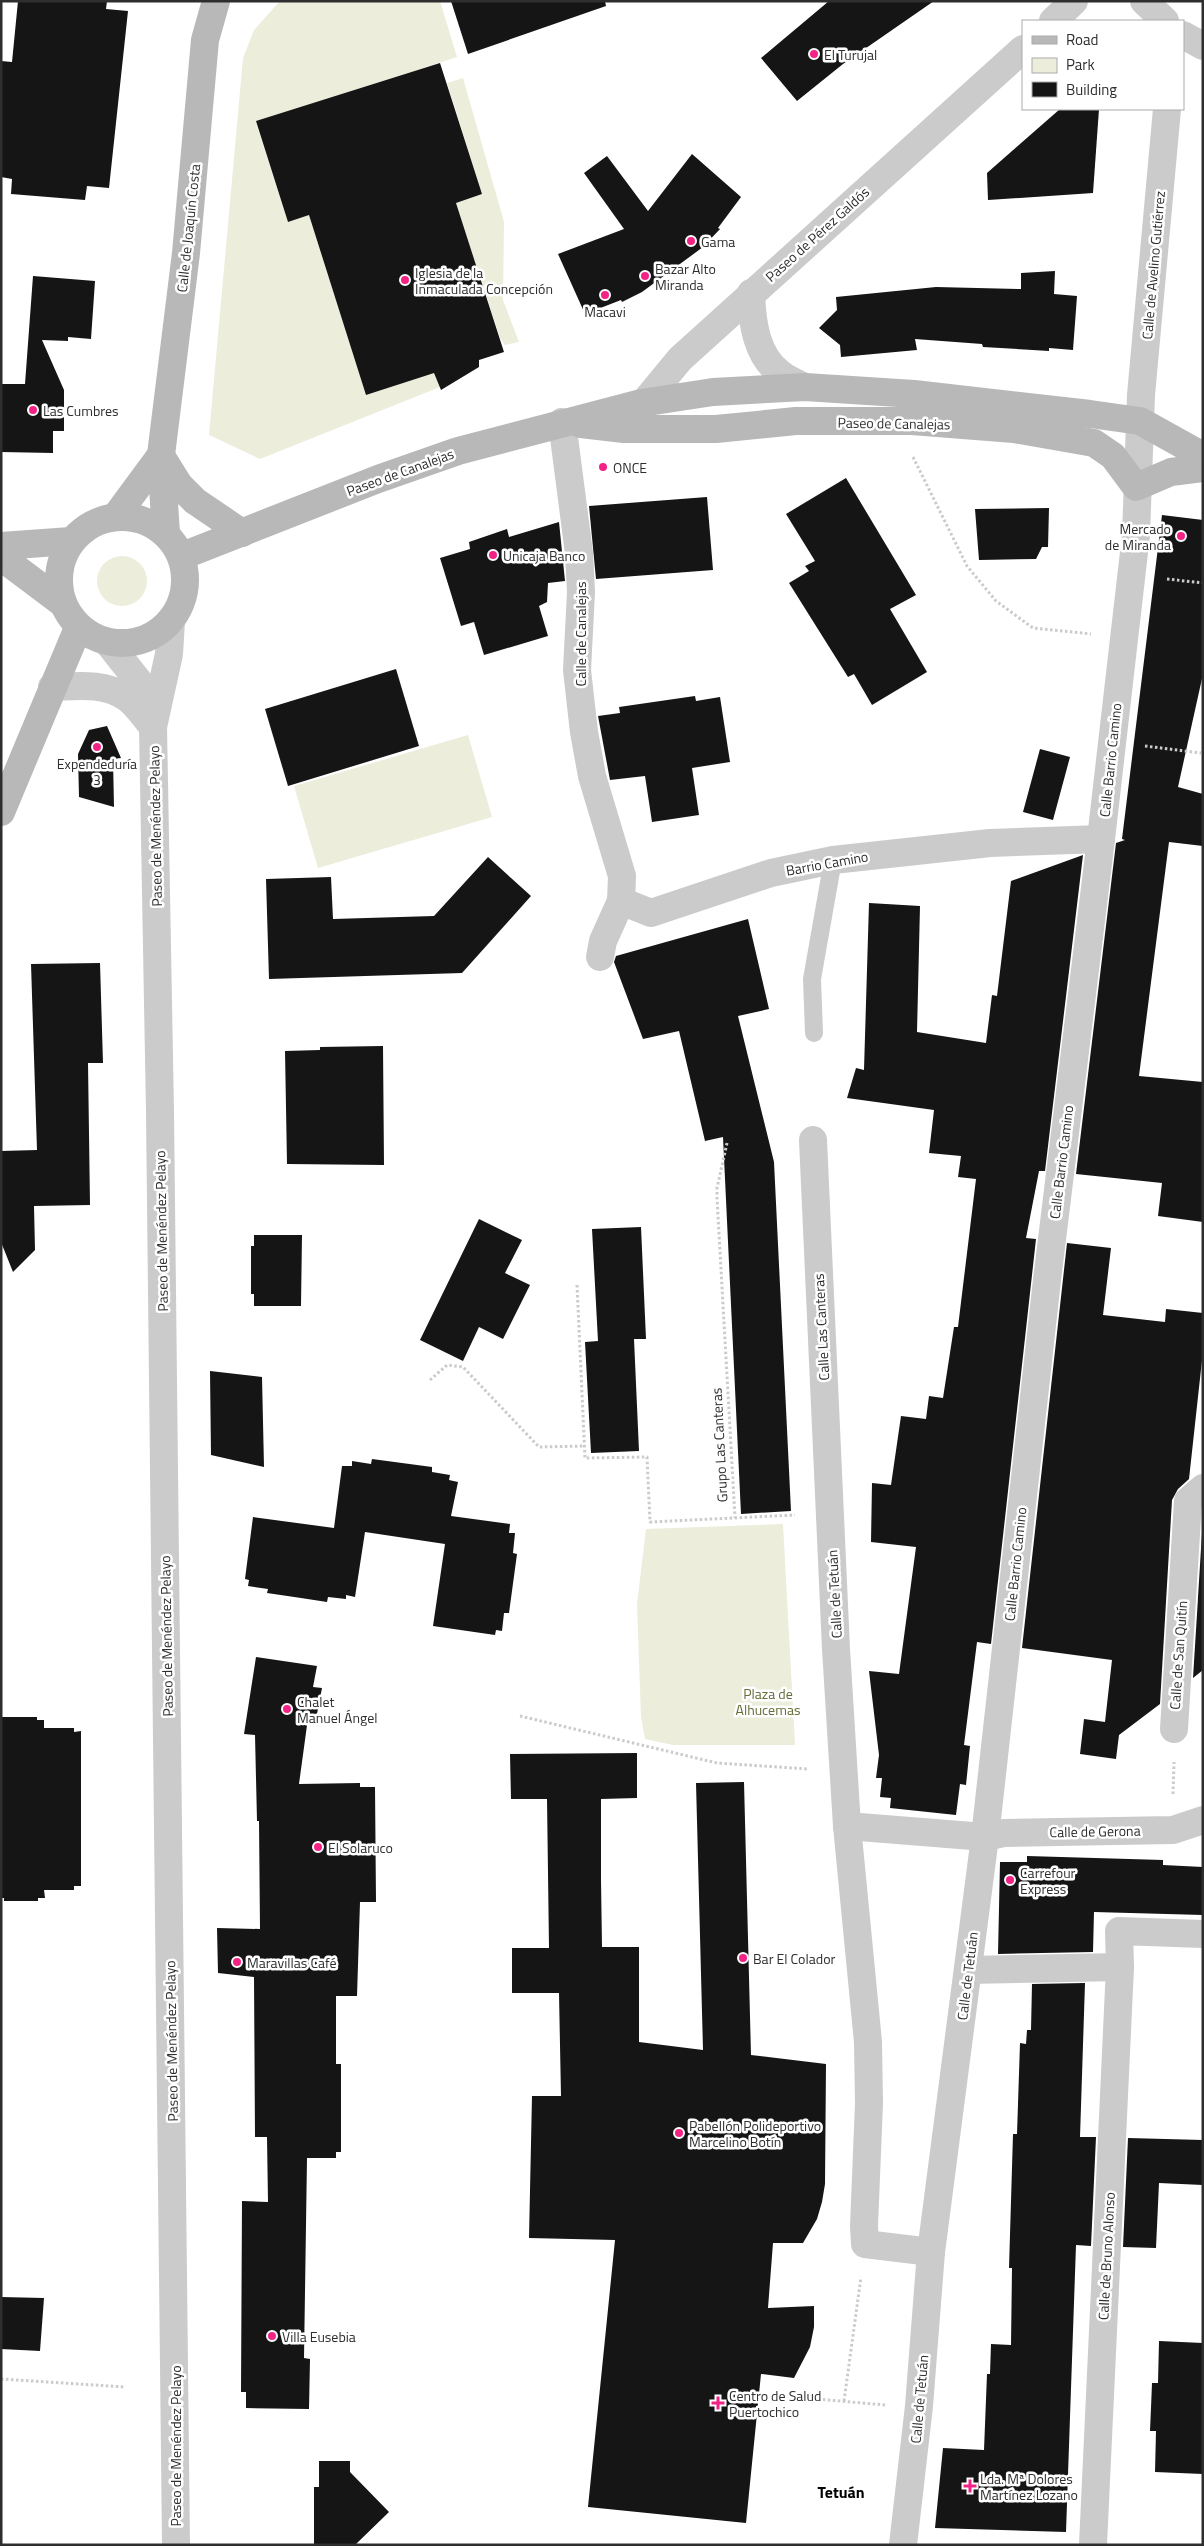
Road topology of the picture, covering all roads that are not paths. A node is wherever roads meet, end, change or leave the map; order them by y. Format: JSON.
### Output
{"nodes":[{"id":1,"x":216,"y":1,"type":"edge"},
{"id":2,"x":1074,"y":1,"type":"edge"},
{"id":3,"x":1144,"y":1,"type":"edge"},
{"id":4,"x":1054,"y":20,"type":"edge"},
{"id":5,"x":1164,"y":20,"type":"edge"},
{"id":6,"x":1184,"y":36,"type":"edge"},
{"id":7,"x":1203,"y":46,"type":"edge"},
{"id":8,"x":1022,"y":50,"type":"edge"},
{"id":9,"x":1167,"y":110,"type":"edge"},
{"id":10,"x":751,"y":293,"type":"junction"},
{"id":11,"x":805,"y":387,"type":"junction"},
{"id":12,"x":641,"y":403,"type":"junction"},
{"id":13,"x":1140,"y":421,"type":"junction"},
{"id":14,"x":562,"y":422,"type":"junction"},
{"id":15,"x":624,"y":429,"type":"junction"},
{"id":16,"x":160,"y":455,"type":"junction"},
{"id":17,"x":1203,"y":456,"type":"edge"},
{"id":18,"x":1203,"y":468,"type":"edge"},
{"id":19,"x":1136,"y":487,"type":"junction"},
{"id":20,"x":116,"y":516,"type":"junction"},
{"id":21,"x":242,"y":533,"type":"junction"},
{"id":22,"x":166,"y":534,"type":"junction"},
{"id":23,"x":71,"y":541,"type":"junction"},
{"id":24,"x":1,"y":546,"type":"edge"},
{"id":25,"x":182,"y":556,"type":"junction"},
{"id":26,"x":1,"y":557,"type":"edge"},
{"id":27,"x":61,"y":602,"type":"junction"},
{"id":28,"x":171,"y":621,"type":"junction"},
{"id":29,"x":78,"y":628,"type":"junction"},
{"id":30,"x":109,"y":644,"type":"junction"},
{"id":31,"x":52,"y":687,"type":"junction"},
{"id":32,"x":153,"y":727,"type":"junction"},
{"id":33,"x":1,"y":812,"type":"edge"},
{"id":34,"x":1101,"y":839,"type":"junction"},
{"id":35,"x":833,"y":860,"type":"junction"},
{"id":36,"x":621,"y":901,"type":"junction"},
{"id":37,"x":600,"y":957,"type":"dead end"},
{"id":38,"x":814,"y":1033,"type":"dead end"},
{"id":39,"x":813,"y":1140,"type":"dead end"},
{"id":40,"x":1203,"y":1488,"type":"edge"},
{"id":41,"x":830,"y":1513,"type":"joint"},
{"id":42,"x":1174,"y":1729,"type":"road end"},
{"id":43,"x":1203,"y":1820,"type":"edge"},
{"id":44,"x":847,"y":1826,"type":"junction"},
{"id":45,"x":986,"y":1837,"type":"junction"},
{"id":46,"x":1203,"y":1934,"type":"edge"},
{"id":47,"x":1120,"y":1967,"type":"junction"},
{"id":48,"x":968,"y":1970,"type":"junction"},
{"id":49,"x":931,"y":2252,"type":"junction"},
{"id":50,"x":176,"y":2545,"type":"edge"},
{"id":51,"x":903,"y":2545,"type":"edge"},
{"id":52,"x":1093,"y":2545,"type":"edge"}],
"edges":[{"from":1,"to":16,"type":"street","name":"Calle de Joaquín Costa"},
{"from":2,"to":4,"type":"street"},
{"from":3,"to":5,"type":"street"},
{"from":6,"to":7,"type":"street"},
{"from":8,"to":10,"type":"street","name":"Paseo de Pérez Galdós"},
{"from":9,"to":13,"type":"street","name":"Calle de Avelino Gutiérrez"},
{"from":10,"to":11,"type":"street","name":"Paseo de Canalejas"},
{"from":10,"to":12,"type":"street","name":"Paseo de Pérez Galdós"},
{"from":11,"to":12,"type":"street","name":"Paseo de Canalejas"},
{"from":11,"to":13,"type":"street","name":"Paseo de Canalejas"},
{"from":12,"to":14,"type":"street","name":"Paseo de Canalejas"},
{"from":12,"to":15,"type":"street","name":"Paseo de Pérez Galdós"},
{"from":13,"to":17,"type":"street","name":"Paseo de Canalejas"},
{"from":13,"to":19,"type":"street","name":"Calle de Avelino Gutiérrez"},
{"from":14,"to":15,"type":"street","name":"Paseo de Canalejas"},
{"from":14,"to":21,"type":"street","name":"Paseo de Canalejas"},
{"from":14,"to":36,"type":"street","name":"Calle de Canalejas"},
{"from":15,"to":19,"type":"street","name":"Paseo de Canalejas"},
{"from":16,"to":20,"type":"street","name":"Calle de Joaquín Costa"},
{"from":16,"to":21,"type":"street"},
{"from":16,"to":22,"type":"street","name":"Calle de Joaquín Costa"},
{"from":18,"to":19,"type":"street"},
{"from":19,"to":34,"type":"street","name":"Calle Barrio Camino"},
{"from":20,"to":22,"type":"street"},
{"from":20,"to":23,"type":"street"},
{"from":21,"to":25,"type":"street"},
{"from":22,"to":25,"type":"street"},
{"from":23,"to":24,"type":"street"},
{"from":23,"to":27,"type":"street"},
{"from":25,"to":28,"type":"street"},
{"from":26,"to":27,"type":"street"},
{"from":27,"to":29,"type":"street"},
{"from":28,"to":30,"type":"street"},
{"from":28,"to":32,"type":"street","name":"Paseo de Menéndez Pelayo"},
{"from":29,"to":30,"type":"street"},
{"from":29,"to":31,"type":"street"},
{"from":30,"to":32,"type":"street","name":"Paseo de Menéndez Pelayo"},
{"from":31,"to":32,"type":"street"},
{"from":31,"to":33,"type":"street"},
{"from":32,"to":50,"type":"street","name":"Paseo de Menéndez Pelayo"},
{"from":34,"to":35,"type":"street","name":"Barrio Camino"},
{"from":34,"to":45,"type":"street","name":"Calle Barrio Camino"},
{"from":35,"to":36,"type":"street","name":"Barrio Camino"},
{"from":35,"to":38,"type":"lane"},
{"from":36,"to":37,"type":"street"},
{"from":39,"to":41,"type":"street","name":"Calle Las Canteras"},
{"from":40,"to":42,"type":"street","name":"Calle de San Quitín"},
{"from":41,"to":44,"type":"street","name":"Calle de Tetuán"},
{"from":43,"to":45,"type":"street","name":"Calle de Gerona"},
{"from":44,"to":45,"type":"street"},
{"from":44,"to":49,"type":"street","name":"Calle de Tetuán"},
{"from":45,"to":48,"type":"street","name":"Calle de Tetuán"},
{"from":46,"to":47,"type":"street","name":"Calle de Bruno Alonso"},
{"from":47,"to":48,"type":"street"},
{"from":47,"to":52,"type":"street","name":"Calle de Bruno Alonso"},
{"from":48,"to":49,"type":"street","name":"Calle de Tetuán"},
{"from":49,"to":51,"type":"street","name":"Calle de Tetuán"}]}
